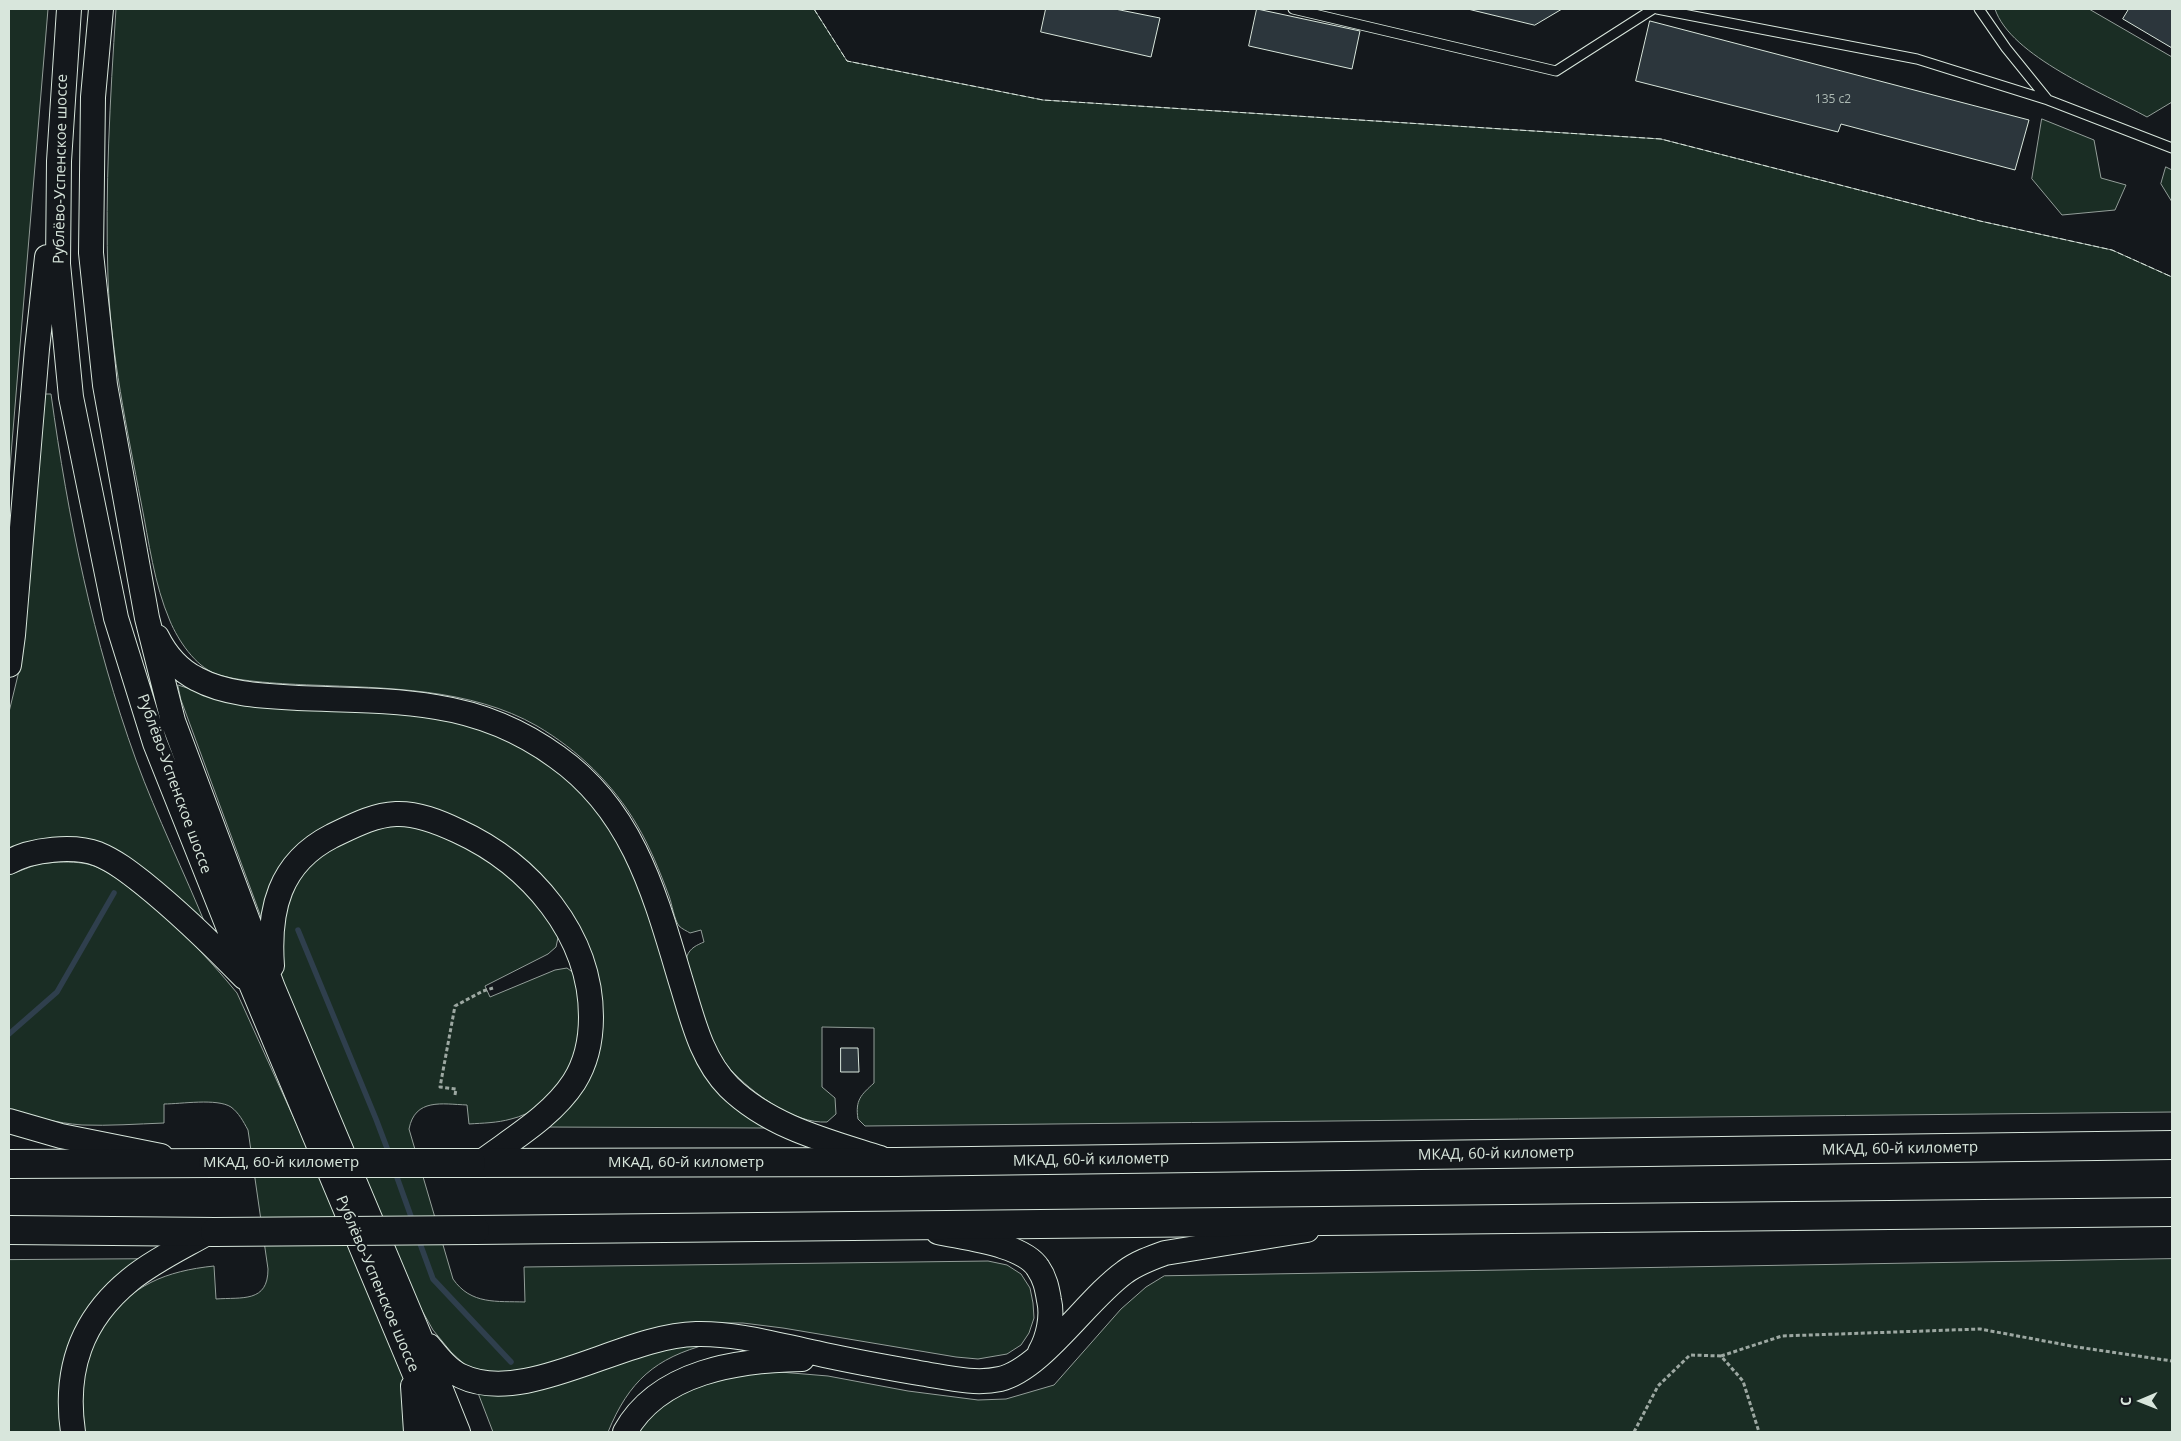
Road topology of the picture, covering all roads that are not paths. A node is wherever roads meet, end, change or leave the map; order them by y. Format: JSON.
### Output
{"nodes":[{"id":1,"x":69,"y":9,"type":"edge"},
{"id":2,"x":101,"y":9,"type":"edge"},
{"id":3,"x":1293,"y":9,"type":"edge"},
{"id":4,"x":1653,"y":9,"type":"edge"},
{"id":5,"x":1657,"y":9,"type":"edge"},
{"id":6,"x":1979,"y":9,"type":"edge"},
{"id":7,"x":2048,"y":100,"type":"junction"},
{"id":8,"x":2172,"y":148,"type":"edge"},
{"id":9,"x":58,"y":161,"type":"junction"},
{"id":10,"x":147,"y":618,"type":"junction"},
{"id":11,"x":9,"y":665,"type":"edge"},
{"id":12,"x":9,"y":862,"type":"edge"},
{"id":13,"x":262,"y":986,"type":"junction"},
{"id":14,"x":9,"y":1122,"type":"edge"},
{"id":15,"x":2172,"y":1145,"type":"edge"},
{"id":16,"x":896,"y":1162,"type":"junction"},
{"id":17,"x":476,"y":1163,"type":"junction"},
{"id":18,"x":9,"y":1164,"type":"edge"},
{"id":19,"x":206,"y":1164,"type":"junction"},
{"id":20,"x":2172,"y":1212,"type":"edge"},
{"id":21,"x":1364,"y":1221,"type":"junction"},
{"id":22,"x":915,"y":1226,"type":"junction"},
{"id":23,"x":9,"y":1230,"type":"edge"},
{"id":24,"x":212,"y":1232,"type":"junction"},
{"id":25,"x":420,"y":1335,"type":"junction"},
{"id":26,"x":836,"y":1358,"type":"junction"},
{"id":27,"x":1035,"y":1360,"type":"junction"},
{"id":28,"x":412,"y":1367,"type":"junction"},
{"id":29,"x":73,"y":1432,"type":"edge"},
{"id":30,"x":416,"y":1432,"type":"edge"},
{"id":31,"x":439,"y":1432,"type":"edge"},
{"id":32,"x":458,"y":1432,"type":"edge"},
{"id":33,"x":625,"y":1432,"type":"edge"}],
"edges":[{"from":1,"to":9,"type":"main road","name":"Рублёво-Успенское шоссе"},
{"from":2,"to":10,"type":"main road","name":"Рублёво-Успенское шоссе"},
{"from":3,"to":4,"type":"lane"},
{"from":5,"to":7,"type":"lane"},
{"from":6,"to":7,"type":"lane"},
{"from":7,"to":8,"type":"lane"},
{"from":9,"to":11,"type":"main road"},
{"from":9,"to":13,"type":"main road","name":"Рублёво-Успенское шоссе"},
{"from":10,"to":13,"type":"main road","name":"Рублёво-Успенское шоссе"},
{"from":10,"to":16,"type":"main road"},
{"from":12,"to":13,"type":"main road"},
{"from":13,"to":17,"type":"main road"},
{"from":13,"to":25,"type":"main road","name":"Рублёво-Успенское шоссе"},
{"from":13,"to":28,"type":"main road","name":"Рублёво-Успенское шоссе"},
{"from":14,"to":19,"type":"main road"},
{"from":15,"to":16,"type":"highway","name":"МКАД, 60-й километр"},
{"from":16,"to":17,"type":"highway","name":"МКАД, 60-й километр"},
{"from":17,"to":19,"type":"highway","name":"МКАД, 60-й километр","bridge":true},
{"from":18,"to":19,"type":"highway","name":"МКАД, 60-й километр"},
{"from":20,"to":21,"type":"highway"},
{"from":21,"to":22,"type":"highway"},
{"from":21,"to":27,"type":"main road"},
{"from":22,"to":24,"type":"highway","bridge":true},
{"from":22,"to":27,"type":"main road"},
{"from":23,"to":24,"type":"highway"},
{"from":24,"to":29,"type":"main road"},
{"from":25,"to":26,"type":"main road"},
{"from":25,"to":32,"type":"main road","name":"Рублёво-Успенское шоссе"},
{"from":26,"to":27,"type":"main road"},
{"from":26,"to":33,"type":"main road"},
{"from":28,"to":30,"type":"main road"},
{"from":28,"to":31,"type":"main road","name":"Рублёво-Успенское шоссе"}]}
